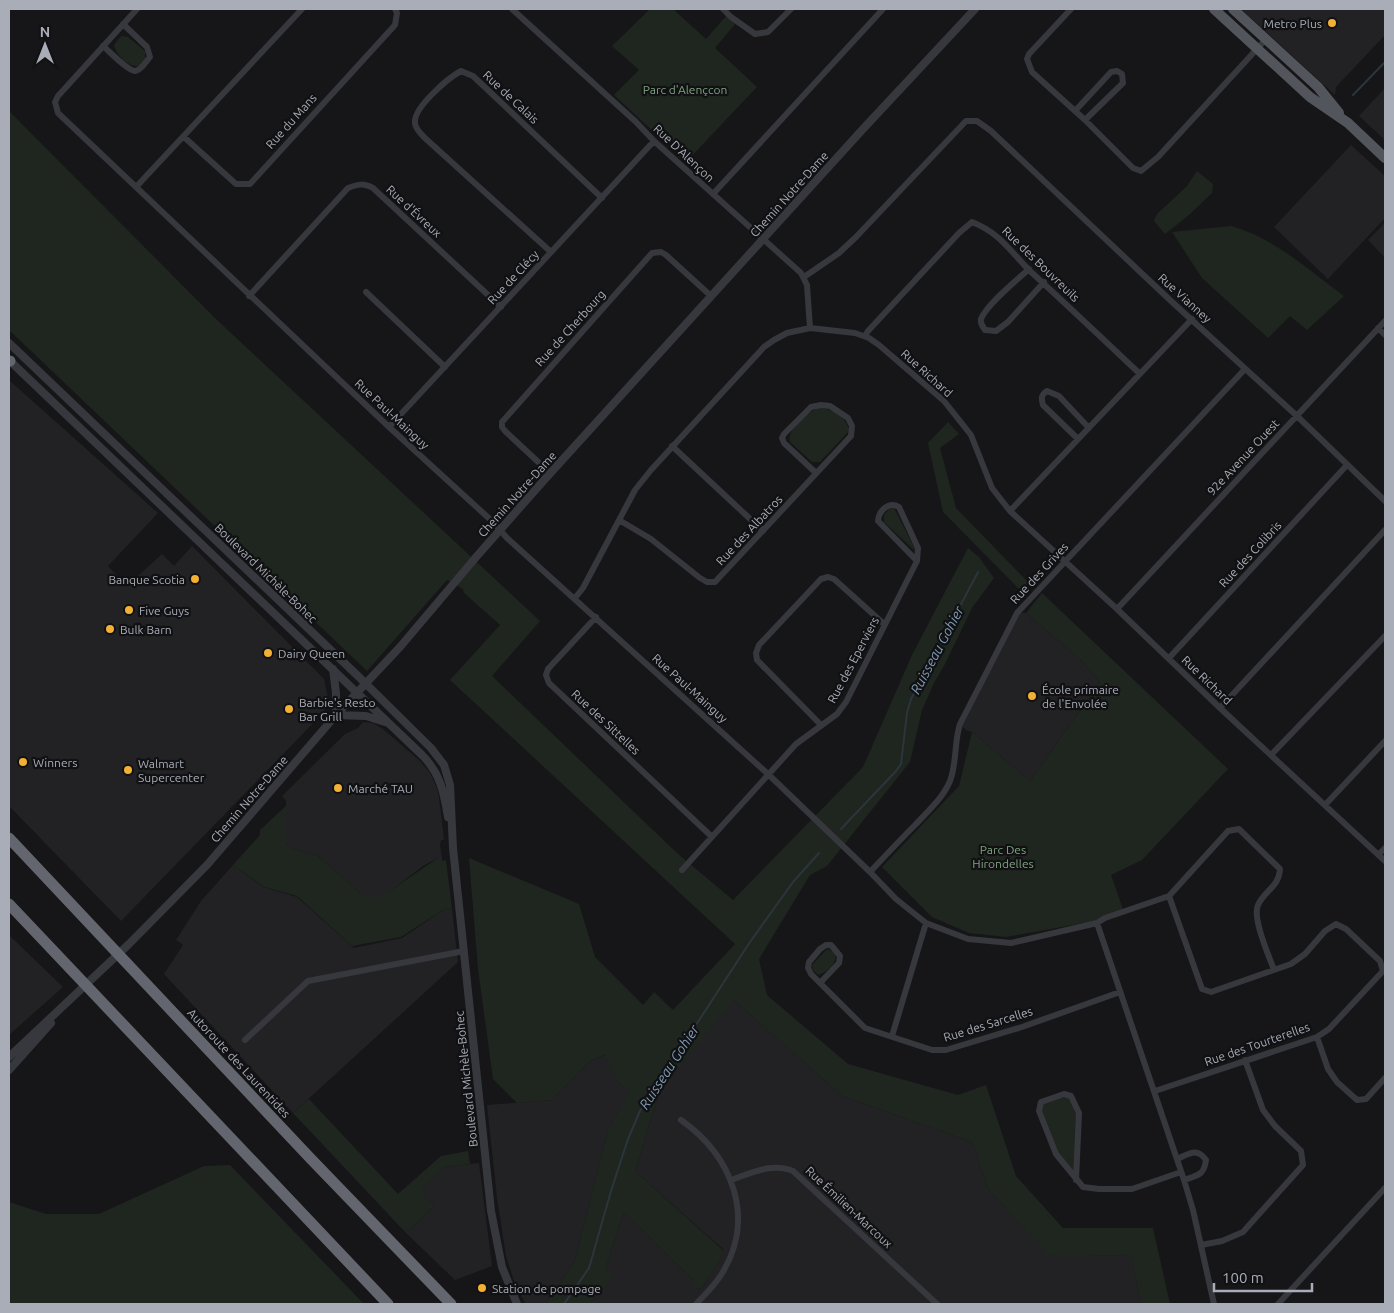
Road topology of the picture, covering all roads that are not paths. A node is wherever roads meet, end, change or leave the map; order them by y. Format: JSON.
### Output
{"nodes":[{"id":1,"x":137,"y":9,"type":"edge"},
{"id":2,"x":302,"y":9,"type":"edge"},
{"id":3,"x":394,"y":9,"type":"edge"},
{"id":4,"x":512,"y":9,"type":"edge"},
{"id":5,"x":723,"y":9,"type":"edge"},
{"id":6,"x":791,"y":9,"type":"edge"},
{"id":7,"x":882,"y":9,"type":"edge"},
{"id":8,"x":975,"y":9,"type":"edge"},
{"id":9,"x":1071,"y":9,"type":"edge"},
{"id":10,"x":1214,"y":9,"type":"edge"},
{"id":11,"x":1232,"y":9,"type":"edge"},
{"id":12,"x":123,"y":24,"type":"junction"},
{"id":13,"x":1266,"y":39,"type":"junction"},
{"id":14,"x":103,"y":46,"type":"junction"},
{"id":15,"x":1258,"y":48,"type":"junction"},
{"id":16,"x":1075,"y":111,"type":"junction"},
{"id":17,"x":1085,"y":120,"type":"junction"},
{"id":18,"x":1348,"y":123,"type":"junction"},
{"id":19,"x":184,"y":137,"type":"junction"},
{"id":20,"x":654,"y":141,"type":"junction"},
{"id":21,"x":1385,"y":158,"type":"edge"},
{"id":22,"x":136,"y":188,"type":"junction"},
{"id":23,"x":713,"y":194,"type":"junction"},
{"id":24,"x":602,"y":198,"type":"junction"},
{"id":25,"x":764,"y":239,"type":"junction"},
{"id":26,"x":551,"y":252,"type":"junction"},
{"id":27,"x":1029,"y":269,"type":"junction"},
{"id":28,"x":804,"y":276,"type":"junction"},
{"id":29,"x":1044,"y":282,"type":"junction"},
{"id":30,"x":366,"y":292,"type":"dead end"},
{"id":31,"x":249,"y":296,"type":"junction"},
{"id":32,"x":711,"y":296,"type":"junction"},
{"id":33,"x":501,"y":307,"type":"junction"},
{"id":34,"x":1192,"y":319,"type":"junction"},
{"id":35,"x":1385,"y":321,"type":"edge"},
{"id":36,"x":810,"y":328,"type":"junction"},
{"id":37,"x":1378,"y":328,"type":"junction"},
{"id":38,"x":1385,"y":335,"type":"edge"},
{"id":39,"x":865,"y":336,"type":"junction"},
{"id":40,"x":9,"y":343,"type":"edge"},
{"id":41,"x":9,"y":361,"type":"edge"},
{"id":42,"x":445,"y":367,"type":"junction"},
{"id":43,"x":1246,"y":369,"type":"junction"},
{"id":44,"x":1140,"y":374,"type":"junction"},
{"id":45,"x":1297,"y":416,"type":"junction"},
{"id":46,"x":388,"y":427,"type":"junction"},
{"id":47,"x":1089,"y":428,"type":"junction"},
{"id":48,"x":1078,"y":439,"type":"junction"},
{"id":49,"x":672,"y":446,"type":"junction"},
{"id":50,"x":1347,"y":465,"type":"junction"},
{"id":51,"x":816,"y":473,"type":"junction"},
{"id":52,"x":550,"y":474,"type":"junction"},
{"id":53,"x":1385,"y":501,"type":"edge"},
{"id":54,"x":1010,"y":511,"type":"junction"},
{"id":55,"x":619,"y":520,"type":"junction"},
{"id":56,"x":500,"y":530,"type":"junction"},
{"id":57,"x":1385,"y":530,"type":"edge"},
{"id":58,"x":763,"y":531,"type":"junction"},
{"id":59,"x":917,"y":561,"type":"junction"},
{"id":60,"x":1064,"y":562,"type":"junction"},
{"id":61,"x":575,"y":598,"type":"junction"},
{"id":62,"x":1117,"y":609,"type":"junction"},
{"id":63,"x":596,"y":617,"type":"junction"},
{"id":64,"x":884,"y":624,"type":"junction"},
{"id":65,"x":1385,"y":636,"type":"edge"},
{"id":66,"x":1169,"y":658,"type":"junction"},
{"id":67,"x":333,"y":669,"type":"junction"},
{"id":68,"x":365,"y":684,"type":"junction"},
{"id":69,"x":358,"y":692,"type":"junction"},
{"id":70,"x":1220,"y":708,"type":"junction"},
{"id":71,"x":336,"y":715,"type":"junction"},
{"id":72,"x":390,"y":723,"type":"junction"},
{"id":73,"x":821,"y":725,"type":"junction"},
{"id":74,"x":1385,"y":741,"type":"edge"},
{"id":75,"x":1271,"y":755,"type":"junction"},
{"id":76,"x":769,"y":775,"type":"junction"},
{"id":77,"x":1325,"y":805,"type":"junction"},
{"id":78,"x":711,"y":836,"type":"junction"},
{"id":79,"x":9,"y":838,"type":"edge"},
{"id":80,"x":453,"y":848,"type":"junction"},
{"id":81,"x":1385,"y":848,"type":"edge"},
{"id":82,"x":1379,"y":854,"type":"junction"},
{"id":83,"x":1385,"y":861,"type":"edge"},
{"id":84,"x":682,"y":870,"type":"dead end"},
{"id":85,"x":870,"y":872,"type":"junction"},
{"id":86,"x":1169,"y":896,"type":"junction"},
{"id":87,"x":9,"y":904,"type":"edge"},
{"id":88,"x":926,"y":923,"type":"junction"},
{"id":89,"x":1097,"y":923,"type":"junction"},
{"id":90,"x":464,"y":951,"type":"junction"},
{"id":91,"x":1274,"y":970,"type":"junction"},
{"id":92,"x":820,"y":984,"type":"junction"},
{"id":93,"x":1120,"y":992,"type":"junction"},
{"id":94,"x":76,"y":995,"type":"junction"},
{"id":95,"x":892,"y":1036,"type":"junction"},
{"id":96,"x":1316,"y":1037,"type":"junction"},
{"id":97,"x":245,"y":1040,"type":"dead end"},
{"id":98,"x":9,"y":1057,"type":"edge"},
{"id":99,"x":1245,"y":1060,"type":"junction"},
{"id":100,"x":9,"y":1070,"type":"edge"},
{"id":101,"x":1385,"y":1078,"type":"edge"},
{"id":102,"x":1154,"y":1091,"type":"junction"},
{"id":103,"x":681,"y":1120,"type":"dead end"},
{"id":104,"x":1177,"y":1159,"type":"junction"},
{"id":105,"x":1181,"y":1172,"type":"junction"},
{"id":106,"x":731,"y":1180,"type":"junction"},
{"id":107,"x":1076,"y":1180,"type":"junction"},
{"id":108,"x":1184,"y":1180,"type":"junction"},
{"id":109,"x":1385,"y":1188,"type":"edge"},
{"id":110,"x":1201,"y":1245,"type":"junction"},
{"id":111,"x":388,"y":1304,"type":"edge"},
{"id":112,"x":451,"y":1304,"type":"edge"},
{"id":113,"x":517,"y":1304,"type":"edge"},
{"id":114,"x":696,"y":1304,"type":"edge"},
{"id":115,"x":937,"y":1304,"type":"edge"},
{"id":116,"x":1214,"y":1304,"type":"edge"},
{"id":117,"x":1278,"y":1304,"type":"edge"}],
"edges":[{"from":1,"to":12,"type":"street"},
{"from":2,"to":19,"type":"street"},
{"from":3,"to":19,"type":"street","name":"Rue du Mans"},
{"from":4,"to":20,"type":"street","name":"Rue D'Alençon"},
{"from":5,"to":6,"type":"street"},
{"from":7,"to":23,"type":"street"},
{"from":8,"to":25,"type":"street","name":"Chemin Notre-Dame"},
{"from":9,"to":16,"type":"street"},
{"from":10,"to":15,"type":"main road"},
{"from":11,"to":13,"type":"main road"},
{"from":12,"to":14,"type":"street"},
{"from":12,"to":14,"type":"street"},
{"from":13,"to":15,"type":"street"},
{"from":13,"to":18,"type":"main road"},
{"from":14,"to":22,"type":"street","name":"Rue Paul-Mainguy"},
{"from":15,"to":17,"type":"street"},
{"from":15,"to":18,"type":"main road"},
{"from":16,"to":17,"type":"street"},
{"from":16,"to":17,"type":"street"},
{"from":18,"to":21,"type":"main road"},
{"from":19,"to":22,"type":"street"},
{"from":20,"to":23,"type":"street","name":"Rue D'Alençon"},
{"from":20,"to":24,"type":"street","name":"Rue de Clécy"},
{"from":22,"to":31,"type":"street","name":"Rue Paul-Mainguy"},
{"from":23,"to":25,"type":"street","name":"Rue D'Alençon"},
{"from":24,"to":26,"type":"street","name":"Rue de Clécy"},
{"from":24,"to":26,"type":"street","name":"Rue de Calais"},
{"from":25,"to":28,"type":"street","name":"Rue D'Alençon"},
{"from":25,"to":32,"type":"street","name":"Chemin Notre-Dame"},
{"from":26,"to":33,"type":"street","name":"Rue de Clécy"},
{"from":27,"to":29,"type":"street","name":"Rue des Bouvreuils"},
{"from":27,"to":29,"type":"street"},
{"from":27,"to":39,"type":"street","name":"Rue des Bouvreuils"},
{"from":28,"to":34,"type":"street","name":"Rue Vianney"},
{"from":28,"to":36,"type":"street"},
{"from":29,"to":44,"type":"street","name":"Rue des Bouvreuils"},
{"from":30,"to":42,"type":"street"},
{"from":31,"to":33,"type":"street","name":"Rue d'Évreux"},
{"from":31,"to":46,"type":"street","name":"Rue Paul-Mainguy"},
{"from":32,"to":52,"type":"street","name":"Chemin Notre-Dame"},
{"from":32,"to":52,"type":"street","name":"Rue de Cherbourg"},
{"from":33,"to":42,"type":"street","name":"Rue de Clécy"},
{"from":34,"to":43,"type":"street","name":"Rue Vianney"},
{"from":34,"to":44,"type":"street"},
{"from":35,"to":37,"type":"street","name":"92e Avenue Ouest"},
{"from":36,"to":39,"type":"street","name":"Rue Richard"},
{"from":36,"to":49,"type":"street","name":"Rue Richard"},
{"from":37,"to":38,"type":"street"},
{"from":37,"to":45,"type":"street","name":"92e Avenue Ouest"},
{"from":39,"to":54,"type":"street","name":"Rue Richard"},
{"from":40,"to":68,"type":"street","name":"Boulevard Michèle-Bohec"},
{"from":41,"to":67,"type":"street","name":"Boulevard Michèle-Bohec"},
{"from":42,"to":46,"type":"street","name":"Rue de Clécy"},
{"from":43,"to":45,"type":"street","name":"Rue Vianney"},
{"from":43,"to":60,"type":"street","name":"Rue des Grives"},
{"from":44,"to":47,"type":"street"},
{"from":45,"to":50,"type":"street","name":"Rue Vianney"},
{"from":45,"to":62,"type":"street","name":"92e Avenue Ouest"},
{"from":46,"to":56,"type":"street","name":"Rue Paul-Mainguy"},
{"from":47,"to":48,"type":"street"},
{"from":47,"to":48,"type":"street"},
{"from":48,"to":54,"type":"street"},
{"from":49,"to":55,"type":"street","name":"Rue Richard"},
{"from":49,"to":58,"type":"street"},
{"from":50,"to":53,"type":"street","name":"Rue Vianney"},
{"from":50,"to":66,"type":"street","name":"Rue des Colibris"},
{"from":51,"to":51,"type":"street","name":"Rue des Albatros"},
{"from":51,"to":58,"type":"street","name":"Rue des Albatros"},
{"from":52,"to":56,"type":"street","name":"Chemin Notre-Dame"},
{"from":54,"to":60,"type":"street","name":"Rue Richard"},
{"from":55,"to":58,"type":"street","name":"Rue des Albatros"},
{"from":55,"to":61,"type":"street","name":"Rue Richard"},
{"from":56,"to":61,"type":"street","name":"Rue Paul-Mainguy"},
{"from":56,"to":68,"type":"street","name":"Chemin Notre-Dame"},
{"from":57,"to":70,"type":"street"},
{"from":59,"to":59,"type":"street"},
{"from":59,"to":64,"type":"street","name":"Rue des Eperviers"},
{"from":60,"to":62,"type":"street","name":"Rue Richard"},
{"from":60,"to":85,"type":"street","name":"Rue des Grives"},
{"from":61,"to":63,"type":"street","name":"Rue Paul-Mainguy"},
{"from":62,"to":66,"type":"street","name":"Rue Richard"},
{"from":63,"to":76,"type":"street","name":"Rue Paul-Mainguy"},
{"from":63,"to":78,"type":"street","name":"Rue des Sittelles"},
{"from":64,"to":73,"type":"street","name":"Rue des Eperviers"},
{"from":64,"to":73,"type":"street"},
{"from":65,"to":75,"type":"street"},
{"from":66,"to":70,"type":"street","name":"Rue Richard"},
{"from":67,"to":69,"type":"street","name":"Boulevard Michèle-Bohec"},
{"from":67,"to":71,"type":"street"},
{"from":68,"to":69,"type":"street","name":"Chemin Notre-Dame"},
{"from":68,"to":80,"type":"street","name":"Boulevard Michèle-Bohec"},
{"from":69,"to":71,"type":"street","name":"Chemin Notre-Dame"},
{"from":69,"to":72,"type":"street","name":"Boulevard Michèle-Bohec"},
{"from":70,"to":75,"type":"street","name":"Rue Richard"},
{"from":71,"to":72,"type":"street"},
{"from":71,"to":94,"type":"street","name":"Chemin Notre-Dame"},
{"from":72,"to":80,"type":"street","name":"Boulevard Michèle-Bohec"},
{"from":73,"to":76,"type":"street","name":"Rue des Eperviers"},
{"from":74,"to":77,"type":"street"},
{"from":75,"to":77,"type":"street","name":"Rue Richard"},
{"from":76,"to":78,"type":"street","name":"Rue des Eperviers"},
{"from":76,"to":85,"type":"street","name":"Rue Paul-Mainguy"},
{"from":77,"to":82,"type":"street","name":"Rue Richard"},
{"from":78,"to":84,"type":"street","name":"Rue des Eperviers"},
{"from":79,"to":112,"type":"highway","name":"Autoroute des Laurentides"},
{"from":80,"to":90,"type":"street","name":"Boulevard Michèle-Bohec"},
{"from":81,"to":82,"type":"street"},
{"from":82,"to":83,"type":"street","name":"Rue Richard"},
{"from":85,"to":88,"type":"street","name":"Rue Paul-Mainguy"},
{"from":86,"to":89,"type":"street","name":"Rue Paul-Mainguy"},
{"from":86,"to":91,"type":"street","name":"Rue des Tourterelles"},
{"from":86,"to":91,"type":"street","name":"Rue Paul-Mainguy"},
{"from":87,"to":111,"type":"highway"},
{"from":88,"to":89,"type":"street","name":"Rue Paul-Mainguy"},
{"from":88,"to":95,"type":"street"},
{"from":89,"to":93,"type":"street"},
{"from":90,"to":97,"type":"street"},
{"from":90,"to":113,"type":"street","name":"Boulevard Michèle-Bohec"},
{"from":91,"to":96,"type":"street","name":"Rue des Tourterelles"},
{"from":92,"to":92,"type":"street","name":"Rue des Sarcelles"},
{"from":92,"to":95,"type":"street","name":"Rue des Sarcelles"},
{"from":93,"to":95,"type":"street","name":"Rue des Sarcelles"},
{"from":93,"to":102,"type":"street"},
{"from":94,"to":98,"type":"street","name":"Chemin Notre-Dame"},
{"from":94,"to":100,"type":"street","name":"Chemin Notre-Dame"},
{"from":96,"to":99,"type":"street","name":"Rue des Tourterelles"},
{"from":96,"to":101,"type":"street"},
{"from":99,"to":102,"type":"street","name":"Rue des Tourterelles"},
{"from":99,"to":110,"type":"street"},
{"from":102,"to":104,"type":"street"},
{"from":103,"to":106,"type":"street"},
{"from":104,"to":105,"type":"street"},
{"from":104,"to":108,"type":"street"},
{"from":105,"to":107,"type":"street"},
{"from":105,"to":108,"type":"street"},
{"from":106,"to":114,"type":"street"},
{"from":106,"to":115,"type":"street","name":"Rue Émilien-Marcoux"},
{"from":107,"to":107,"type":"street"},
{"from":108,"to":110,"type":"street"},
{"from":109,"to":117,"type":"street"},
{"from":110,"to":116,"type":"street"}]}
